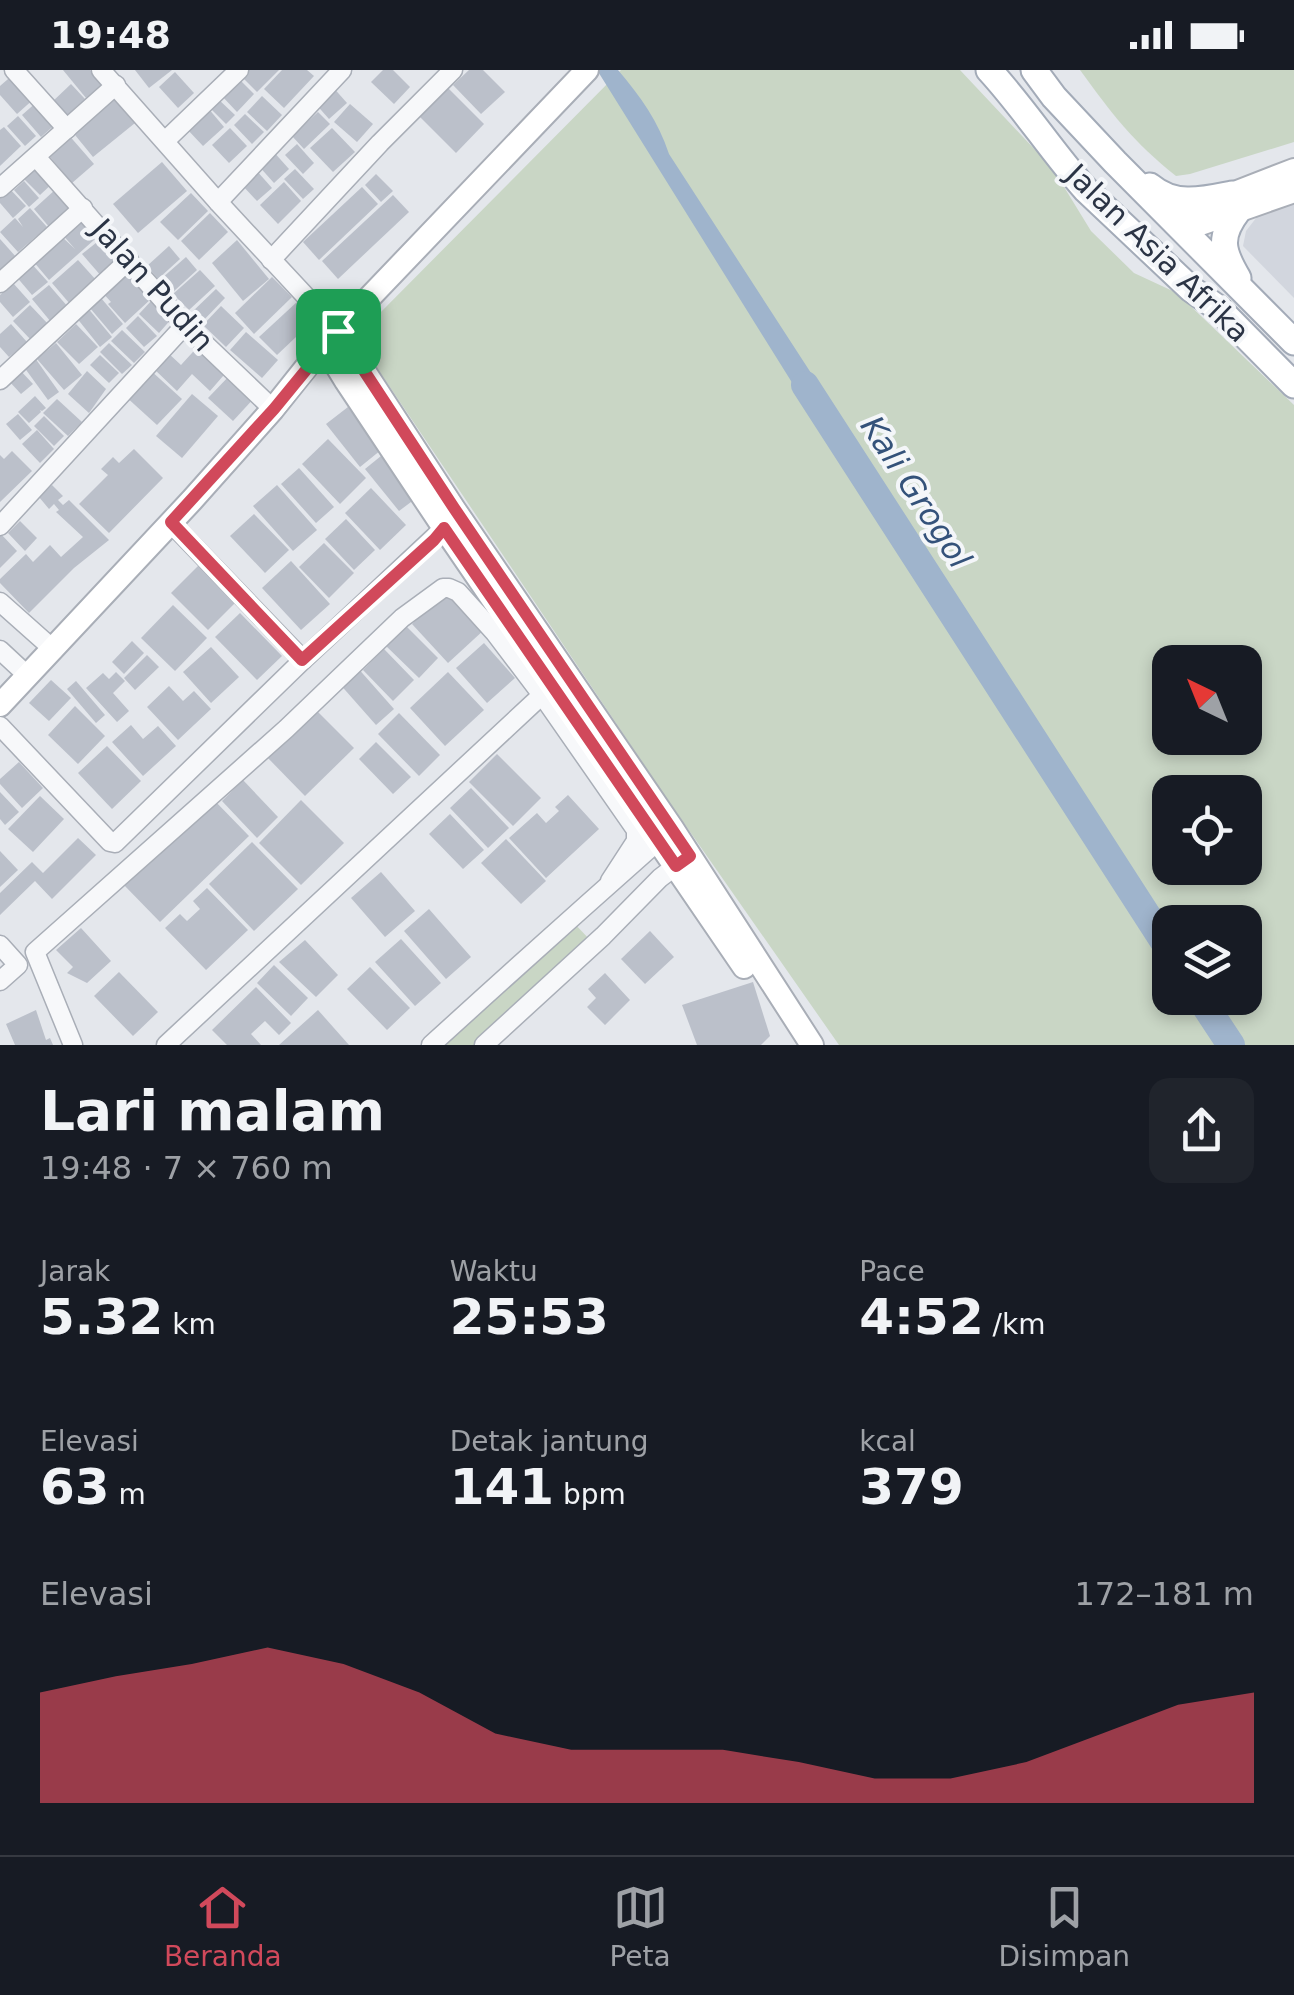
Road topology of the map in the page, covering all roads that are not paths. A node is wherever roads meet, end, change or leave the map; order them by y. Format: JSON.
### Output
{"nodes":[{"id":1,"x":13,"y":70,"type":"edge"},
{"id":2,"x":102,"y":70,"type":"edge"},
{"id":3,"x":342,"y":70,"type":"edge"},
{"id":4,"x":453,"y":70,"type":"edge"},
{"id":5,"x":603,"y":70,"type":"edge"},
{"id":6,"x":1031,"y":70,"type":"edge"},
{"id":7,"x":1047,"y":70,"type":"edge"},
{"id":8,"x":233,"y":72,"type":"edge"},
{"id":9,"x":993,"y":74,"type":"edge"},
{"id":10,"x":583,"y":79,"type":"edge"},
{"id":11,"x":0,"y":80,"type":"edge"},
{"id":12,"x":116,"y":85,"type":"junction"},
{"id":13,"x":68,"y":128,"type":"junction"},
{"id":14,"x":1040,"y":129,"type":"junction"},
{"id":15,"x":164,"y":141,"type":"junction"},
{"id":16,"x":36,"y":157,"type":"junction"},
{"id":17,"x":1294,"y":170,"type":"edge"},
{"id":18,"x":0,"y":188,"type":"edge"},
{"id":19,"x":1294,"y":191,"type":"edge"},
{"id":20,"x":218,"y":202,"type":"junction"},
{"id":21,"x":1235,"y":202,"type":"junction"},
{"id":22,"x":83,"y":208,"type":"junction"},
{"id":23,"x":1175,"y":227,"type":"junction"},
{"id":24,"x":129,"y":260,"type":"junction"},
{"id":25,"x":271,"y":260,"type":"junction"},
{"id":26,"x":0,"y":282,"type":"edge"},
{"id":27,"x":1248,"y":296,"type":"junction"},
{"id":28,"x":1218,"y":308,"type":"junction"},
{"id":29,"x":185,"y":325,"type":"junction"},
{"id":30,"x":1294,"y":342,"type":"edge"},
{"id":31,"x":329,"y":345,"type":"junction"},
{"id":32,"x":0,"y":380,"type":"edge"},
{"id":33,"x":346,"y":381,"type":"junction"},
{"id":34,"x":294,"y":385,"type":"junction"},
{"id":35,"x":1294,"y":385,"type":"edge"},
{"id":36,"x":274,"y":409,"type":"junction"},
{"id":37,"x":171,"y":522,"type":"junction"},
{"id":38,"x":0,"y":526,"type":"edge"},
{"id":39,"x":444,"y":528,"type":"junction"},
{"id":40,"x":0,"y":602,"type":"edge"},
{"id":41,"x":0,"y":650,"type":"edge"},
{"id":42,"x":54,"y":650,"type":"junction"},
{"id":43,"x":302,"y":660,"type":"junction"},
{"id":44,"x":28,"y":676,"type":"junction"},
{"id":45,"x":542,"y":695,"type":"junction"},
{"id":46,"x":0,"y":706,"type":"edge"},
{"id":47,"x":0,"y":726,"type":"edge"},
{"id":48,"x":665,"y":834,"type":"junction"},
{"id":49,"x":683,"y":861,"type":"junction"},
{"id":50,"x":610,"y":881,"type":"junction"},
{"id":51,"x":580,"y":908,"type":"junction"},
{"id":52,"x":603,"y":936,"type":"junction"},
{"id":53,"x":0,"y":945,"type":"edge"},
{"id":54,"x":0,"y":981,"type":"edge"},
{"id":55,"x":73,"y":1045,"type":"edge"},
{"id":56,"x":166,"y":1045,"type":"edge"},
{"id":57,"x":432,"y":1045,"type":"edge"},
{"id":58,"x":484,"y":1045,"type":"edge"},
{"id":59,"x":796,"y":1045,"type":"edge"},
{"id":60,"x":812,"y":1045,"type":"edge"}],
"edges":[{"from":1,"to":11,"type":"street"},
{"from":1,"to":13,"type":"street"},
{"from":2,"to":12,"type":"street"},
{"from":3,"to":20,"type":"street"},
{"from":4,"to":25,"type":"street"},
{"from":5,"to":10,"type":"main road"},
{"from":6,"to":9,"type":"main road"},
{"from":6,"to":23,"type":"main road","name":"Jalan Asia Afrika"},
{"from":7,"to":21,"type":"main road"},
{"from":8,"to":15,"type":"street"},
{"from":9,"to":14,"type":"main road","name":"Jalan Asia Afrika"},
{"from":10,"to":31,"type":"main road"},
{"from":12,"to":13,"type":"street"},
{"from":12,"to":15,"type":"street"},
{"from":13,"to":16,"type":"street"},
{"from":14,"to":23,"type":"main road"},
{"from":14,"to":28,"type":"main road","name":"Jalan Asia Afrika"},
{"from":15,"to":20,"type":"street"},
{"from":16,"to":18,"type":"street"},
{"from":16,"to":22,"type":"street","name":"Jalan Pudin"},
{"from":17,"to":21,"type":"main road"},
{"from":19,"to":21,"type":"main road"},
{"from":20,"to":25,"type":"street"},
{"from":21,"to":23,"type":"main road"},
{"from":21,"to":27,"type":"main road"},
{"from":22,"to":24,"type":"street","name":"Jalan Pudin"},
{"from":22,"to":26,"type":"street"},
{"from":23,"to":27,"type":"main road","name":"Jalan Asia Afrika"},
{"from":23,"to":28,"type":"main road"},
{"from":24,"to":29,"type":"street","name":"Jalan Pudin"},
{"from":24,"to":32,"type":"street"},
{"from":25,"to":31,"type":"street"},
{"from":27,"to":30,"type":"main road","name":"Jalan Asia Afrika"},
{"from":28,"to":35,"type":"main road","name":"Jalan Asia Afrika"},
{"from":29,"to":36,"type":"street","name":"Jalan Pudin"},
{"from":29,"to":38,"type":"street"},
{"from":31,"to":33,"type":"main road"},
{"from":31,"to":34,"type":"main road"},
{"from":31,"to":48,"type":"main road"},
{"from":33,"to":34,"type":"main road"},
{"from":33,"to":39,"type":"main road"},
{"from":34,"to":36,"type":"main road"},
{"from":36,"to":37,"type":"main road"},
{"from":37,"to":42,"type":"main road"},
{"from":37,"to":43,"type":"street"},
{"from":39,"to":43,"type":"street"},
{"from":39,"to":48,"type":"main road"},
{"from":40,"to":42,"type":"street"},
{"from":41,"to":44,"type":"street"},
{"from":42,"to":44,"type":"main road"},
{"from":43,"to":47,"type":"street"},
{"from":44,"to":46,"type":"main road"},
{"from":45,"to":50,"type":"street"},
{"from":45,"to":55,"type":"street"},
{"from":45,"to":56,"type":"street"},
{"from":48,"to":49,"type":"main road"},
{"from":48,"to":50,"type":"street"},
{"from":49,"to":52,"type":"street"},
{"from":49,"to":59,"type":"main road"},
{"from":49,"to":60,"type":"main road"},
{"from":50,"to":51,"type":"street"},
{"from":51,"to":52,"type":"street"},
{"from":51,"to":57,"type":"street"},
{"from":52,"to":58,"type":"street"},
{"from":53,"to":54,"type":"street"}]}
